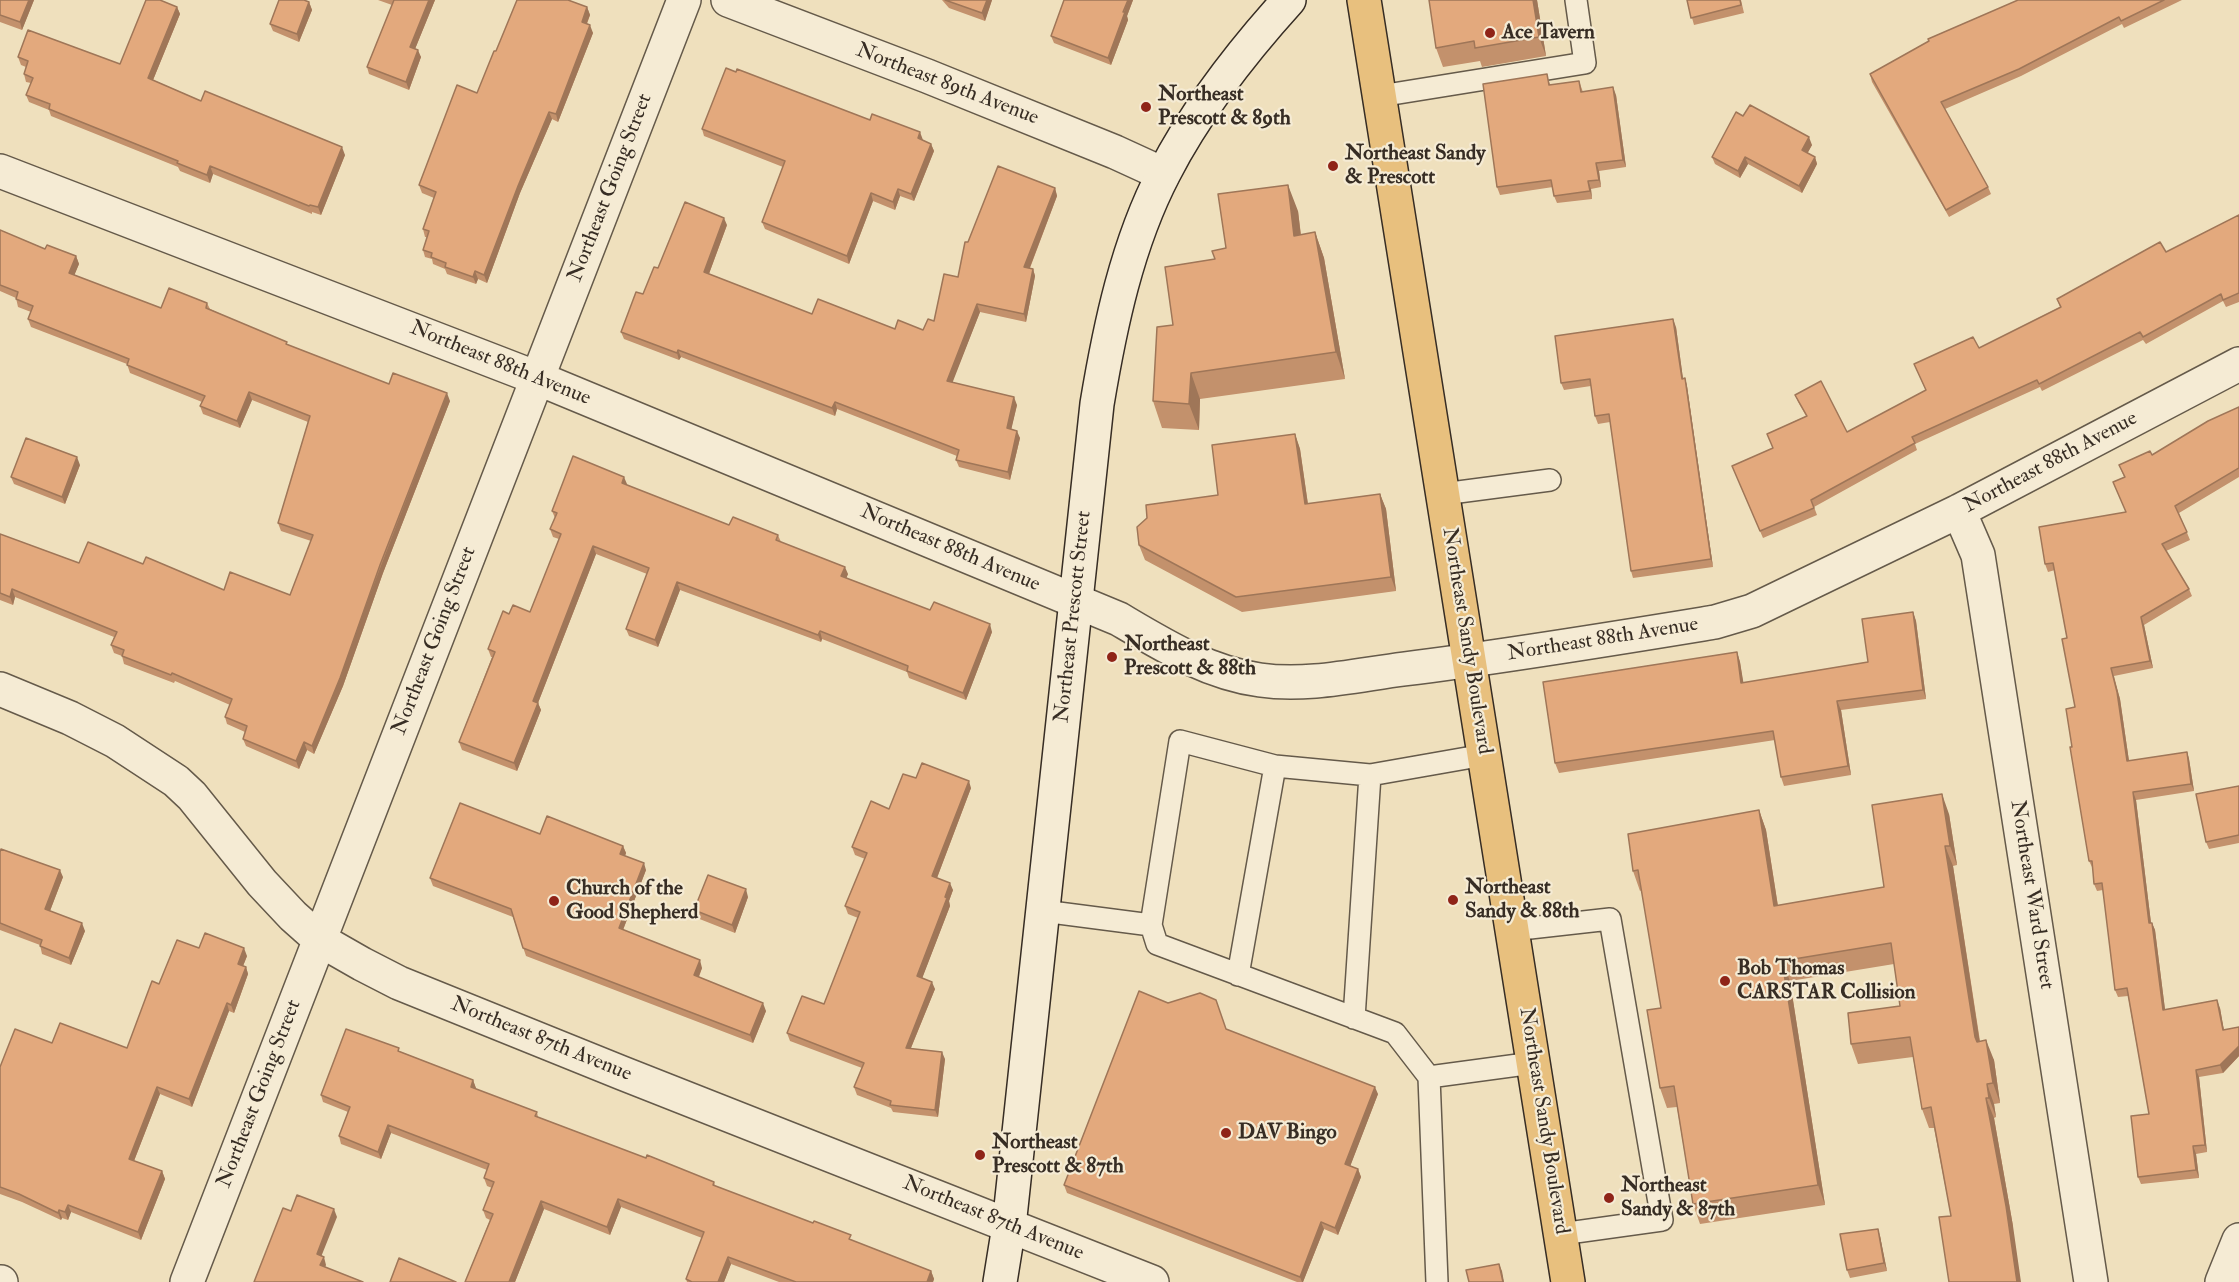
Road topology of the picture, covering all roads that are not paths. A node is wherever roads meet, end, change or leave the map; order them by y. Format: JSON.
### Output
{"nodes":[{"id":1,"x":684,"y":0,"type":"edge"},
{"id":2,"x":728,"y":0,"type":"edge"},
{"id":3,"x":1289,"y":0,"type":"edge"},
{"id":4,"x":1364,"y":0,"type":"edge"},
{"id":5,"x":1576,"y":0,"type":"edge"},
{"id":6,"x":1380,"y":96,"type":"junction"},
{"id":7,"x":0,"y":171,"type":"edge"},
{"id":8,"x":1163,"y":174,"type":"junction"},
{"id":9,"x":2239,"y":364,"type":"edge"},
{"id":10,"x":537,"y":378,"type":"junction"},
{"id":11,"x":1550,"y":480,"type":"dead end"},
{"id":12,"x":1443,"y":494,"type":"junction"},
{"id":13,"x":1959,"y":511,"type":"junction"},
{"id":14,"x":1076,"y":601,"type":"junction"},
{"id":15,"x":1469,"y":661,"type":"junction"},
{"id":16,"x":0,"y":689,"type":"edge"},
{"id":17,"x":1484,"y":755,"type":"junction"},
{"id":18,"x":1275,"y":766,"type":"junction"},
{"id":19,"x":1370,"y":775,"type":"junction"},
{"id":20,"x":1043,"y":910,"type":"junction"},
{"id":21,"x":1151,"y":925,"type":"junction"},
{"id":22,"x":1512,"y":930,"type":"junction"},
{"id":23,"x":320,"y":940,"type":"junction"},
{"id":24,"x":1238,"y":975,"type":"junction"},
{"id":25,"x":1354,"y":1018,"type":"junction"},
{"id":26,"x":1533,"y":1063,"type":"junction"},
{"id":27,"x":1429,"y":1077,"type":"junction"},
{"id":28,"x":1009,"y":1226,"type":"junction"},
{"id":29,"x":1561,"y":1234,"type":"junction"},
{"id":30,"x":2239,"y":1240,"type":"edge"},
{"id":31,"x":187,"y":1282,"type":"edge"},
{"id":32,"x":1000,"y":1282,"type":"edge"},
{"id":33,"x":1152,"y":1282,"type":"edge"},
{"id":34,"x":1437,"y":1282,"type":"edge"},
{"id":35,"x":1569,"y":1282,"type":"edge"},
{"id":36,"x":2091,"y":1282,"type":"edge"},
{"id":37,"x":2222,"y":1282,"type":"edge"}],
"edges":[{"from":1,"to":10,"type":"street","name":"Northeast Going Street"},
{"from":2,"to":8,"type":"street","name":"Northeast 89th Avenue"},
{"from":3,"to":8,"type":"street","name":"Northeast Prescott Street"},
{"from":4,"to":6,"type":"main road","name":"Northeast Sandy Boulevard"},
{"from":5,"to":6,"type":"lane"},
{"from":6,"to":12,"type":"main road","name":"Northeast Sandy Boulevard"},
{"from":7,"to":10,"type":"street","name":"Northeast 88th Avenue"},
{"from":8,"to":14,"type":"street","name":"Northeast Prescott Street"},
{"from":9,"to":13,"type":"street","name":"Northeast 88th Avenue"},
{"from":10,"to":14,"type":"street","name":"Northeast 88th Avenue"},
{"from":10,"to":23,"type":"street","name":"Northeast Going Street"},
{"from":11,"to":12,"type":"lane"},
{"from":12,"to":15,"type":"main road","name":"Northeast Sandy Boulevard"},
{"from":13,"to":15,"type":"street","name":"Northeast 88th Avenue"},
{"from":13,"to":36,"type":"street","name":"Northeast Ward Street"},
{"from":14,"to":15,"type":"street","name":"Northeast 88th Avenue"},
{"from":14,"to":20,"type":"street","name":"Northeast Prescott Street"},
{"from":15,"to":17,"type":"main road","name":"Northeast Sandy Boulevard"},
{"from":16,"to":23,"type":"street","name":"Northeast 87th Avenue"},
{"from":17,"to":19,"type":"lane"},
{"from":17,"to":22,"type":"main road","name":"Northeast Sandy Boulevard"},
{"from":18,"to":19,"type":"lane"},
{"from":18,"to":21,"type":"lane"},
{"from":18,"to":24,"type":"lane"},
{"from":19,"to":25,"type":"lane"},
{"from":20,"to":21,"type":"lane"},
{"from":20,"to":28,"type":"street","name":"Northeast Prescott Street"},
{"from":21,"to":24,"type":"lane"},
{"from":22,"to":26,"type":"main road","name":"Northeast Sandy Boulevard"},
{"from":22,"to":29,"type":"lane"},
{"from":23,"to":28,"type":"street","name":"Northeast 87th Avenue"},
{"from":23,"to":31,"type":"street","name":"Northeast Going Street"},
{"from":24,"to":25,"type":"lane"},
{"from":25,"to":27,"type":"lane"},
{"from":26,"to":27,"type":"lane"},
{"from":26,"to":29,"type":"main road","name":"Northeast Sandy Boulevard"},
{"from":27,"to":34,"type":"lane"},
{"from":28,"to":32,"type":"street","name":"Northeast Prescott Street"},
{"from":28,"to":33,"type":"street","name":"Northeast 87th Avenue"},
{"from":29,"to":35,"type":"main road","name":"Northeast Sandy Boulevard"},
{"from":30,"to":37,"type":"street"}]}
